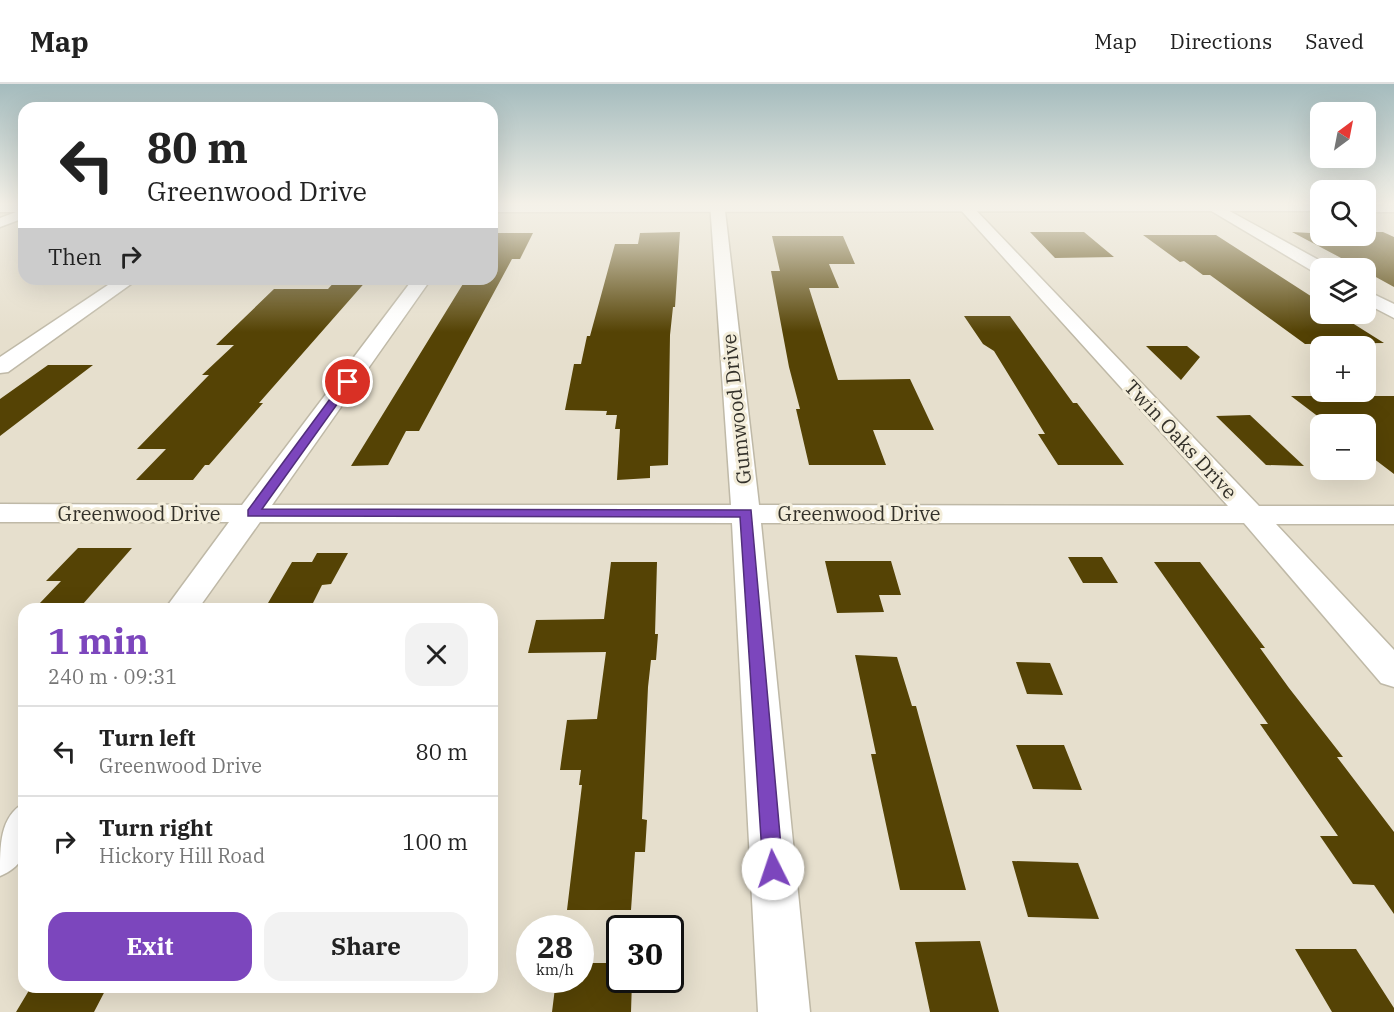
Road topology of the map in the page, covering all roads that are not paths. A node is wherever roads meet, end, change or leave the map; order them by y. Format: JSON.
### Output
{"nodes":[{"id":1,"x":721,"y":245,"type":"edge"},
{"id":2,"x":1001,"y":245,"type":"edge"},
{"id":3,"x":1281,"y":245,"type":"edge"},
{"id":4,"x":1310,"y":262,"type":"edge"},
{"id":5,"x":120,"y":285,"type":"edge"},
{"id":6,"x":418,"y":285,"type":"edge"},
{"id":7,"x":1376,"y":301,"type":"edge"},
{"id":8,"x":1394,"y":312,"type":"edge"},
{"id":9,"x":0,"y":367,"type":"edge"},
{"id":10,"x":0,"y":513,"type":"edge"},
{"id":11,"x":252,"y":513,"type":"junction"},
{"id":12,"x":746,"y":513,"type":"junction"},
{"id":13,"x":1252,"y":515,"type":"junction"},
{"id":14,"x":1394,"y":515,"type":"edge"},
{"id":15,"x":185,"y":603,"type":"edge"},
{"id":16,"x":1394,"y":673,"type":"edge"},
{"id":17,"x":18,"y":830,"type":"edge"},
{"id":18,"x":0,"y":855,"type":"edge"},
{"id":19,"x":784,"y":1012,"type":"edge"}],
"edges":[{"from":1,"to":12,"type":"street","name":"Gumwood Drive"},
{"from":2,"to":13,"type":"street","name":"Twin Oaks Drive"},
{"from":3,"to":4,"type":"street"},
{"from":5,"to":9,"type":"street"},
{"from":6,"to":11,"type":"street"},
{"from":7,"to":8,"type":"street"},
{"from":10,"to":11,"type":"street","name":"Greenwood Drive"},
{"from":11,"to":12,"type":"street","name":"Greenwood Drive"},
{"from":11,"to":15,"type":"street"},
{"from":12,"to":13,"type":"street","name":"Greenwood Drive"},
{"from":12,"to":19,"type":"street","name":"Gumwood Drive"},
{"from":13,"to":14,"type":"street","name":"Greenwood Drive"},
{"from":13,"to":16,"type":"street","name":"Twin Oaks Drive"},
{"from":17,"to":18,"type":"street"}]}
